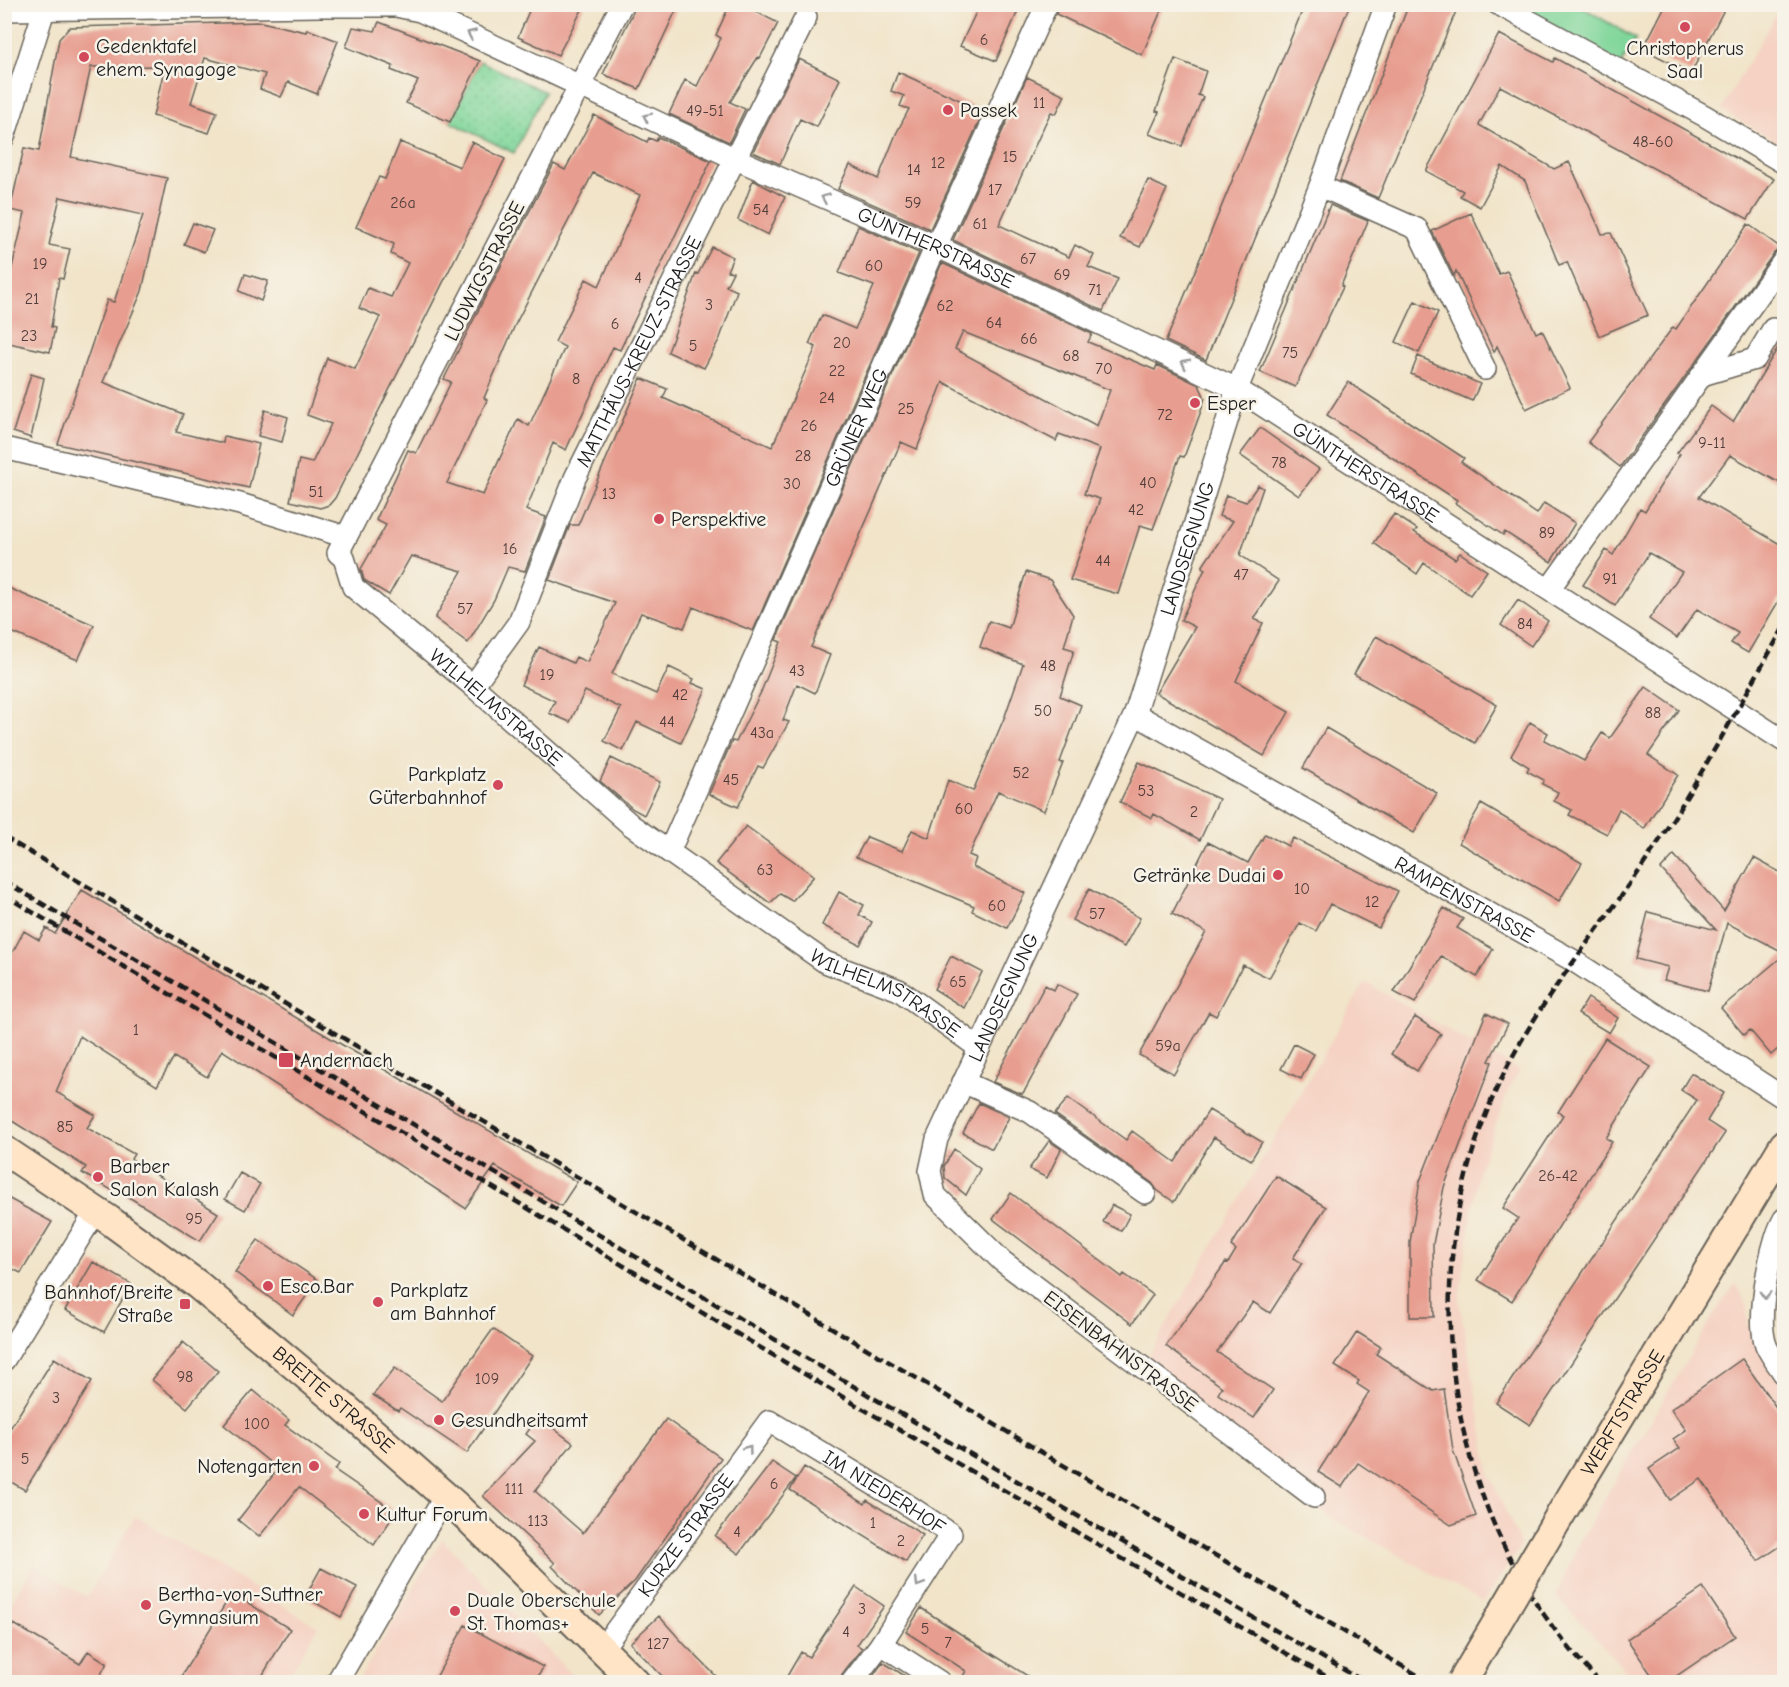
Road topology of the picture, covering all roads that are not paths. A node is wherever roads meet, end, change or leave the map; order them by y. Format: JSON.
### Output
{"nodes":[{"id":1,"x":622,"y":4,"type":"edge"},
{"id":2,"x":1047,"y":4,"type":"edge"},
{"id":3,"x":1386,"y":4,"type":"edge"},
{"id":4,"x":1498,"y":4,"type":"edge"},
{"id":5,"x":396,"y":5,"type":"edge"},
{"id":6,"x":46,"y":7,"type":"edge"},
{"id":7,"x":4,"y":10,"type":"edge"},
{"id":8,"x":806,"y":17,"type":"dead end"},
{"id":9,"x":581,"y":85,"type":"junction"},
{"id":10,"x":4,"y":137,"type":"edge"},
{"id":11,"x":736,"y":159,"type":"junction"},
{"id":12,"x":1785,"y":163,"type":"edge"},
{"id":13,"x":1320,"y":186,"type":"junction"},
{"id":14,"x":936,"y":246,"type":"junction"},
{"id":15,"x":1785,"y":260,"type":"edge"},
{"id":16,"x":1773,"y":329,"type":"dead end"},
{"id":17,"x":1485,"y":369,"type":"dead end"},
{"id":18,"x":1702,"y":375,"type":"junction"},
{"id":19,"x":1237,"y":389,"type":"junction"},
{"id":20,"x":4,"y":448,"type":"edge"},
{"id":21,"x":346,"y":537,"type":"junction"},
{"id":22,"x":1550,"y":588,"type":"junction"},
{"id":23,"x":473,"y":686,"type":"junction"},
{"id":24,"x":1135,"y":714,"type":"junction"},
{"id":25,"x":1785,"y":741,"type":"edge"},
{"id":26,"x":669,"y":852,"type":"junction"},
{"id":27,"x":979,"y":1048,"type":"junction"},
{"id":28,"x":963,"y":1082,"type":"junction"},
{"id":29,"x":1785,"y":1098,"type":"edge"},
{"id":30,"x":1785,"y":1145,"type":"edge"},
{"id":31,"x":4,"y":1150,"type":"edge"},
{"id":32,"x":1145,"y":1192,"type":"dead end"},
{"id":33,"x":935,"y":1195,"type":"joint"},
{"id":34,"x":96,"y":1211,"type":"junction"},
{"id":35,"x":1785,"y":1219,"type":"edge"},
{"id":36,"x":4,"y":1360,"type":"edge"},
{"id":37,"x":1785,"y":1374,"type":"edge"},
{"id":38,"x":769,"y":1421,"type":"joint"},
{"id":39,"x":445,"y":1496,"type":"junction"},
{"id":40,"x":1314,"y":1497,"type":"dead end"},
{"id":41,"x":881,"y":1644,"type":"junction"},
{"id":42,"x":602,"y":1649,"type":"junction"},
{"id":43,"x":337,"y":1683,"type":"edge"},
{"id":44,"x":635,"y":1683,"type":"edge"},
{"id":45,"x":852,"y":1683,"type":"edge"},
{"id":46,"x":940,"y":1683,"type":"edge"},
{"id":47,"x":1462,"y":1683,"type":"edge"}],
"edges":[{"from":1,"to":9,"type":"street","name":"LUDWIGSTRASSE"},
{"from":2,"to":14,"type":"street","name":"GRÜNER WEG"},
{"from":3,"to":13,"type":"street","name":"LANDSEGNUNG"},
{"from":4,"to":12,"type":"street"},
{"from":5,"to":6,"type":"street","name":"GÜNTHERSTRASSE"},
{"from":9,"to":5,"type":"street","name":"GÜNTHERSTRASSE","one_way":true},
{"from":6,"to":7,"type":"street","name":"GÜNTHERSTRASSE"},
{"from":6,"to":10,"type":"street"},
{"from":8,"to":11,"type":"street","name":"MATTHÄUS-KREUZ-STRASSE"},
{"from":11,"to":9,"type":"street","name":"GÜNTHERSTRASSE","one_way":true},
{"from":9,"to":21,"type":"street","name":"LUDWIGSTRASSE"},
{"from":14,"to":11,"type":"street","name":"GÜNTHERSTRASSE","one_way":true},
{"from":11,"to":23,"type":"street","name":"MATTHÄUS-KREUZ-STRASSE"},
{"from":13,"to":17,"type":"street"},
{"from":13,"to":19,"type":"street","name":"LANDSEGNUNG"},
{"from":19,"to":14,"type":"street","name":"GÜNTHERSTRASSE","one_way":true},
{"from":14,"to":26,"type":"street","name":"GRÜNER WEG"},
{"from":15,"to":18,"type":"street"},
{"from":16,"to":18,"type":"street"},
{"from":18,"to":22,"type":"street"},
{"from":19,"to":22,"type":"street","name":"GÜNTHERSTRASSE"},
{"from":19,"to":24,"type":"street","name":"LANDSEGNUNG"},
{"from":20,"to":21,"type":"street"},
{"from":21,"to":23,"type":"street","name":"WILHELMSTRASSE"},
{"from":22,"to":25,"type":"street","name":"GÜNTHERSTRASSE"},
{"from":23,"to":26,"type":"street","name":"WILHELMSTRASSE"},
{"from":24,"to":27,"type":"street","name":"LANDSEGNUNG"},
{"from":24,"to":29,"type":"street","name":"RAMPENSTRASSE"},
{"from":26,"to":27,"type":"street","name":"WILHELMSTRASSE"},
{"from":27,"to":28,"type":"street","name":"LANDSEGNUNG"},
{"from":28,"to":32,"type":"street","name":"LANDSEGNUNG"},
{"from":28,"to":33,"type":"street","name":"LANDSEGNUNG"},
{"from":30,"to":47,"type":"street","name":"WERFTSTRASSE","bridge":true},
{"from":31,"to":34,"type":"street","name":"BREITE STRASSE"},
{"from":33,"to":40,"type":"street","name":"EISENBAHNSTRASSE"},
{"from":34,"to":36,"type":"street"},
{"from":34,"to":39,"type":"street","name":"BREITE STRASSE"},
{"from":35,"to":37,"type":"street","one_way":true},
{"from":38,"to":41,"type":"street","name":"IM NIEDERHOF","one_way":true},
{"from":42,"to":38,"type":"street","name":"KURZE STRASSE","one_way":true},
{"from":39,"to":42,"type":"street","name":"BREITE STRASSE"},
{"from":39,"to":43,"type":"street"},
{"from":41,"to":45,"type":"street","name":"IM NIEDERHOF"},
{"from":41,"to":46,"type":"street"},
{"from":42,"to":44,"type":"street","name":"BREITE STRASSE"}]}
